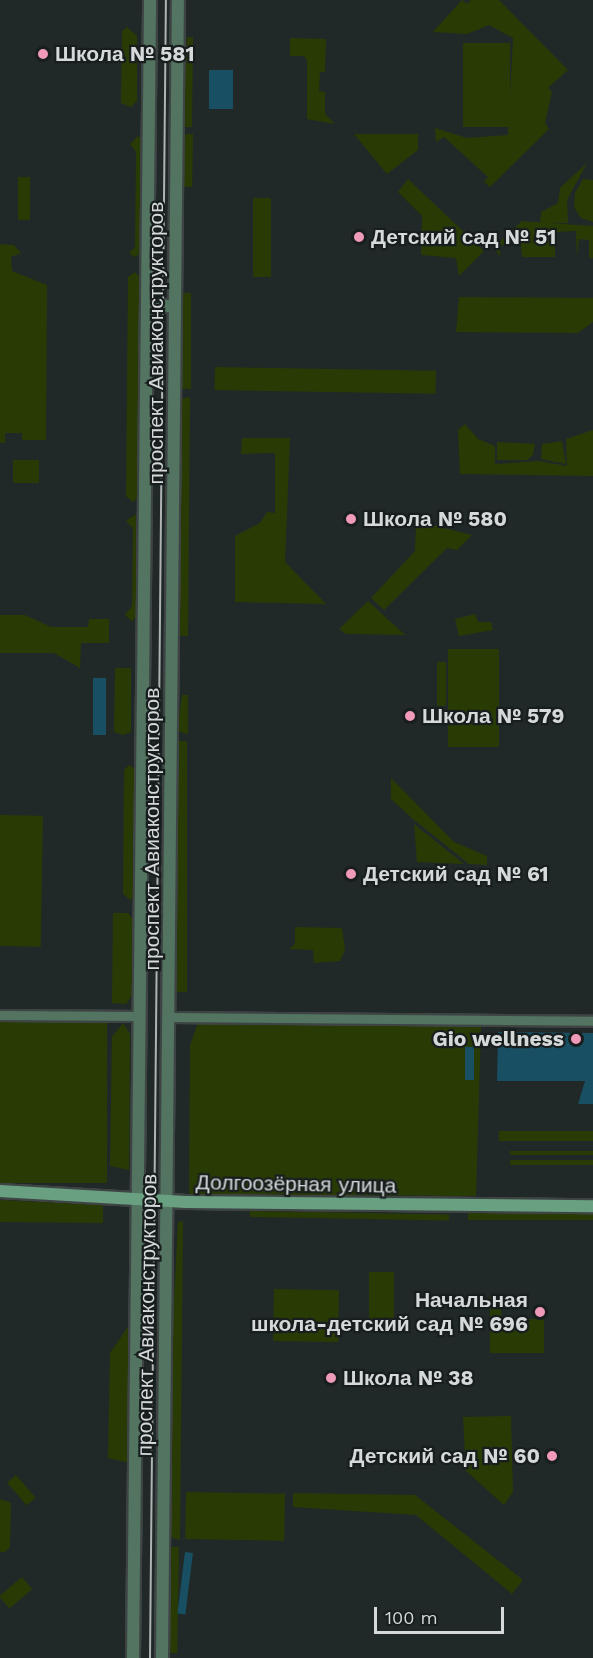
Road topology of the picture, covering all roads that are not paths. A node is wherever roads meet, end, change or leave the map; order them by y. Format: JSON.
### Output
{"nodes":[{"id":1,"x":150,"y":0,"type":"edge"},
{"id":2,"x":178,"y":0,"type":"edge"},
{"id":3,"x":147,"y":306,"type":"junction"},
{"id":4,"x":175,"y":306,"type":"junction"},
{"id":5,"x":0,"y":1015,"type":"edge"},
{"id":6,"x":139,"y":1016,"type":"junction"},
{"id":7,"x":170,"y":1017,"type":"junction"},
{"id":8,"x":593,"y":1021,"type":"edge"},
{"id":9,"x":0,"y":1191,"type":"edge"},
{"id":10,"x":138,"y":1197,"type":"junction"},
{"id":11,"x":168,"y":1200,"type":"junction"},
{"id":12,"x":593,"y":1206,"type":"edge"},
{"id":13,"x":133,"y":1658,"type":"edge"},
{"id":14,"x":162,"y":1658,"type":"edge"}],
"edges":[{"from":1,"to":3,"type":"street","name":"проспект Авиаконструкторов"},
{"from":2,"to":4,"type":"street","name":"проспект Авиаконструкторов"},
{"from":3,"to":4,"type":"street"},
{"from":3,"to":6,"type":"street","name":"проспект Авиаконструкторов"},
{"from":4,"to":7,"type":"street","name":"проспект Авиаконструкторов"},
{"from":5,"to":6,"type":"street"},
{"from":6,"to":10,"type":"street","name":"проспект Авиаконструкторов"},
{"from":7,"to":8,"type":"street"},
{"from":7,"to":11,"type":"street","name":"проспект Авиаконструкторов"},
{"from":9,"to":10,"type":"main road","name":"Долгоозёрная улица"},
{"from":10,"to":11,"type":"main road","name":"Долгоозёрная улица"},
{"from":10,"to":13,"type":"street","name":"проспект Авиаконструкторов"},
{"from":11,"to":12,"type":"main road","name":"Долгоозёрная улица"},
{"from":11,"to":14,"type":"street","name":"проспект Авиаконструкторов"}]}
